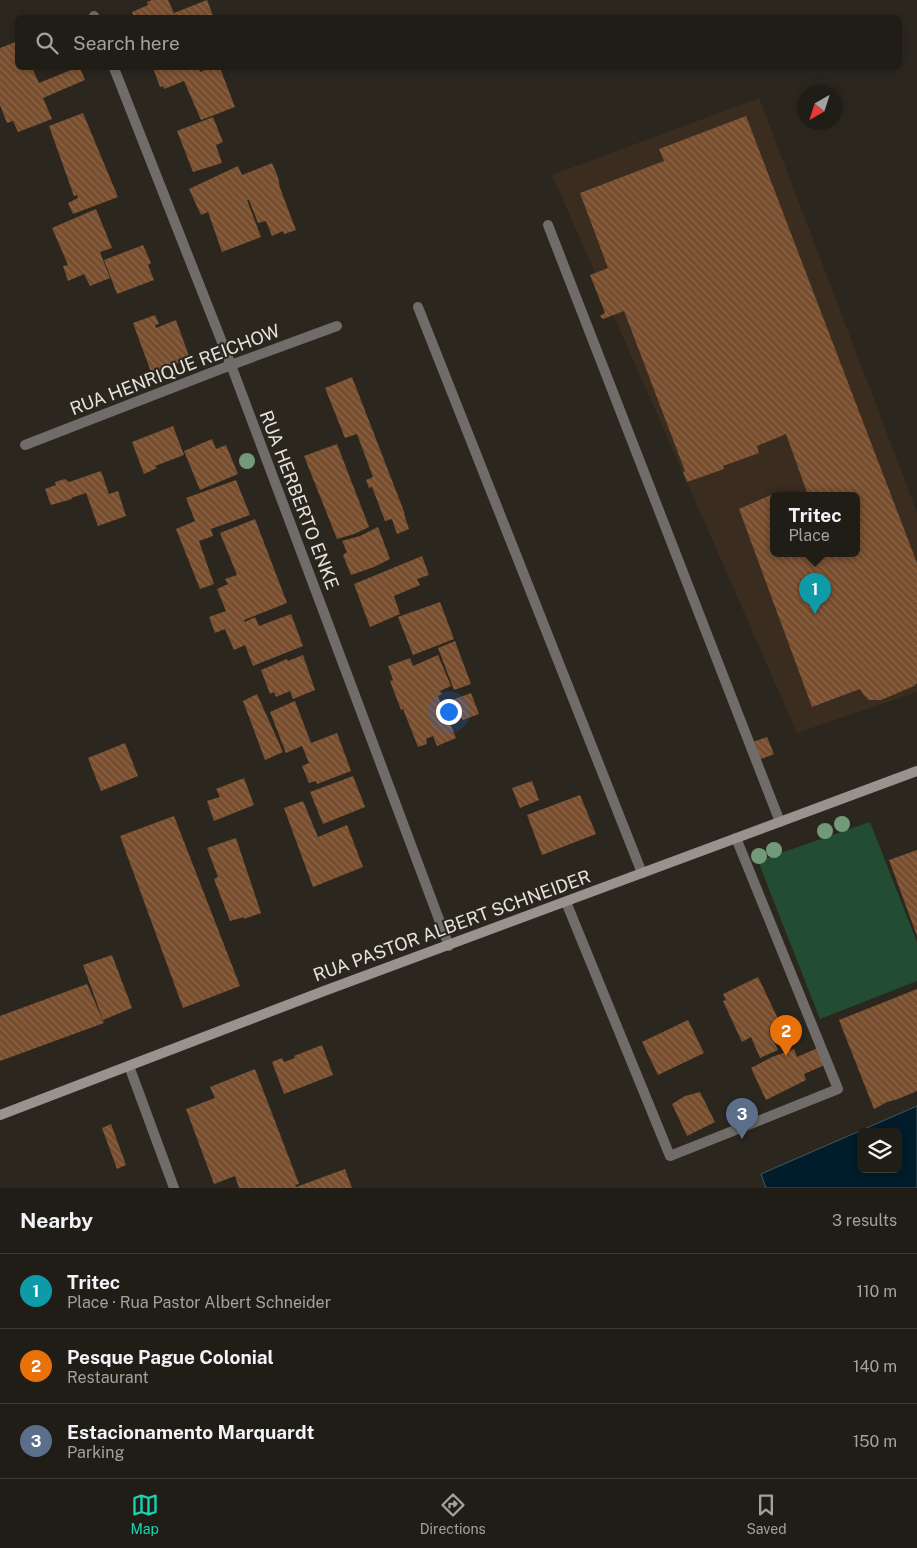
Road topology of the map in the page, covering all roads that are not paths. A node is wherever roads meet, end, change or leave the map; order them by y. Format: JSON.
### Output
{"nodes":[{"id":1,"x":115,"y":70,"type":"edge"},
{"id":2,"x":548,"y":225,"type":"dead end"},
{"id":3,"x":418,"y":307,"type":"dead end"},
{"id":4,"x":337,"y":326,"type":"dead end"},
{"id":5,"x":230,"y":365,"type":"junction"},
{"id":6,"x":25,"y":445,"type":"dead end"},
{"id":7,"x":917,"y":771,"type":"edge"},
{"id":8,"x":780,"y":822,"type":"junction"},
{"id":9,"x":736,"y":838,"type":"junction"},
{"id":10,"x":642,"y":873,"type":"junction"},
{"id":11,"x":566,"y":902,"type":"junction"},
{"id":12,"x":449,"y":946,"type":"junction"},
{"id":13,"x":129,"y":1066,"type":"junction"},
{"id":14,"x":0,"y":1115,"type":"edge"},
{"id":15,"x":174,"y":1188,"type":"edge"}],
"edges":[{"from":1,"to":5,"type":"street","name":"RUA HERBERTO ENKE"},
{"from":2,"to":8,"type":"street"},
{"from":3,"to":10,"type":"street"},
{"from":4,"to":5,"type":"street","name":"RUA HENRIQUE REICHOW"},
{"from":5,"to":6,"type":"street","name":"RUA HENRIQUE REICHOW"},
{"from":5,"to":12,"type":"street","name":"RUA HERBERTO ENKE"},
{"from":7,"to":8,"type":"main road","name":"RUA PASTOR ALBERT SCHNEIDER"},
{"from":8,"to":9,"type":"main road","name":"RUA PASTOR ALBERT SCHNEIDER"},
{"from":9,"to":10,"type":"main road","name":"RUA PASTOR ALBERT SCHNEIDER"},
{"from":9,"to":11,"type":"street"},
{"from":10,"to":11,"type":"main road","name":"RUA PASTOR ALBERT SCHNEIDER"},
{"from":11,"to":12,"type":"main road","name":"RUA PASTOR ALBERT SCHNEIDER"},
{"from":12,"to":13,"type":"main road","name":"RUA PASTOR ALBERT SCHNEIDER"},
{"from":13,"to":14,"type":"main road","name":"RUA PASTOR ALBERT SCHNEIDER"},
{"from":13,"to":15,"type":"street"}]}
